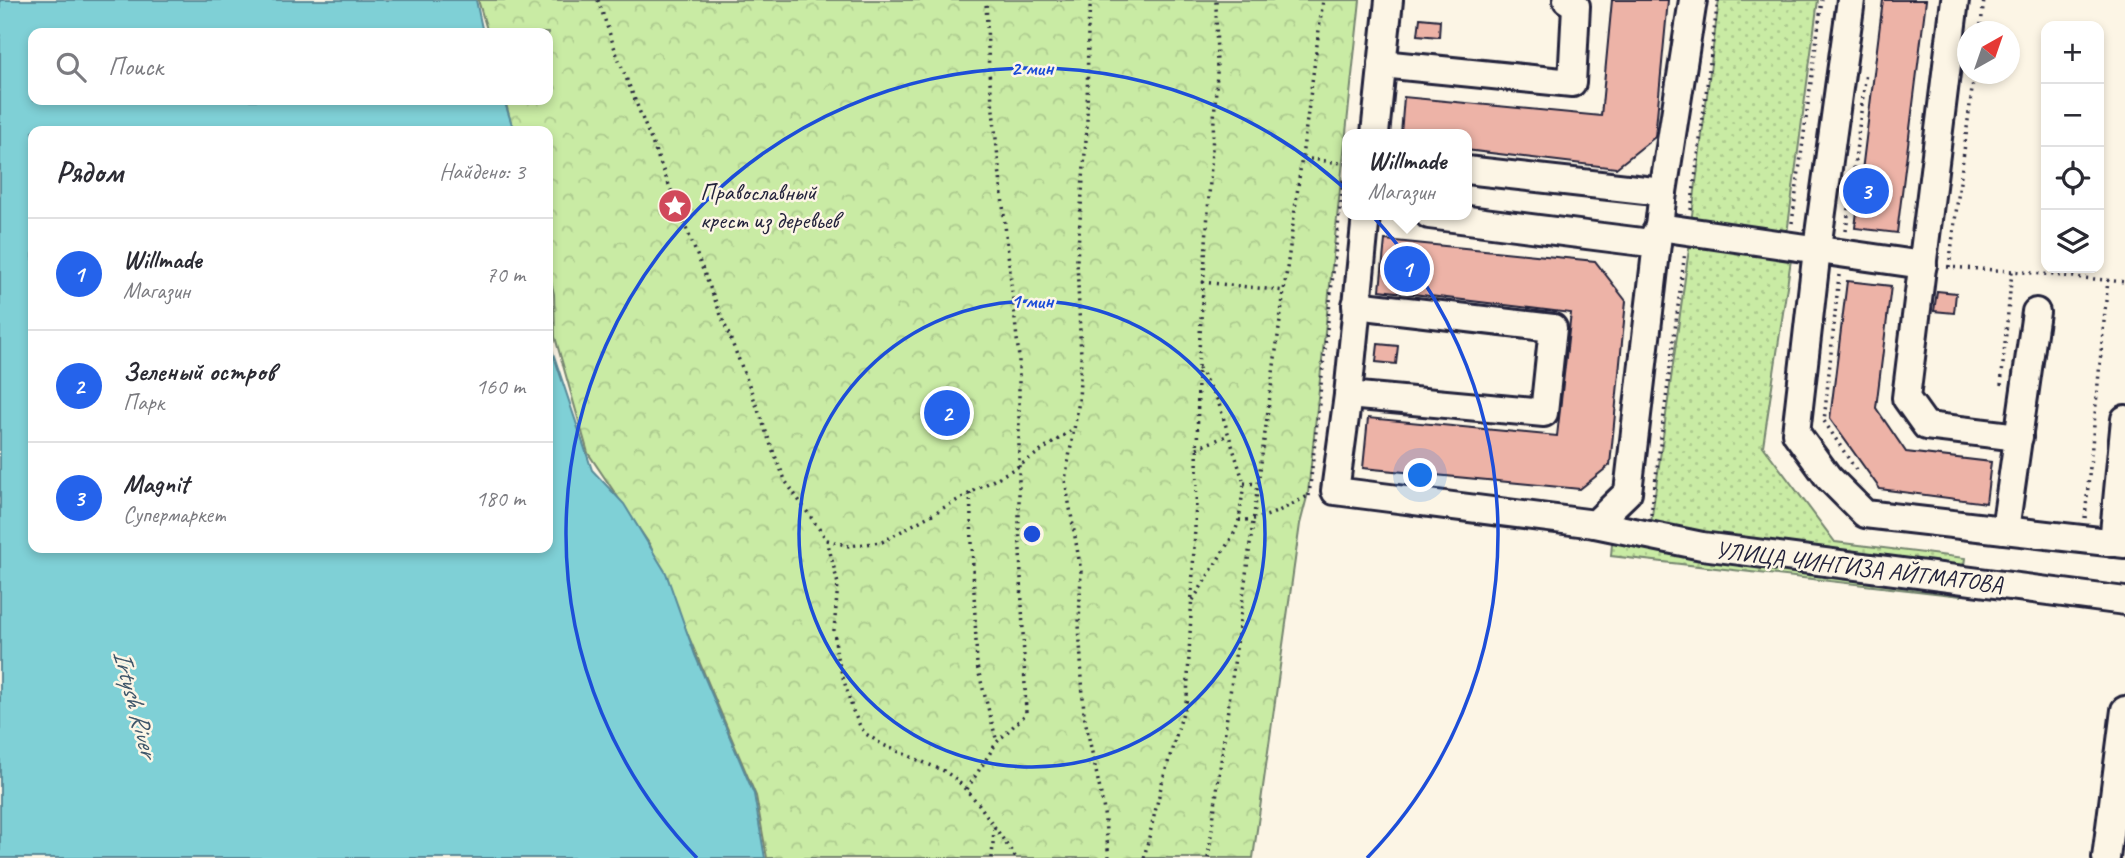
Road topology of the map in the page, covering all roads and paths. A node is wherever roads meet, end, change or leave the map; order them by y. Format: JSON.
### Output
{"nodes":[{"id":1,"x":598,"y":0,"type":"edge"},
{"id":2,"x":986,"y":0,"type":"edge"},
{"id":3,"x":1091,"y":0,"type":"edge"},
{"id":4,"x":1216,"y":0,"type":"edge"},
{"id":5,"x":1323,"y":0,"type":"edge"},
{"id":6,"x":1389,"y":0,"type":"edge"},
{"id":7,"x":1567,"y":0,"type":"edge"},
{"id":8,"x":1693,"y":0,"type":"edge"},
{"id":9,"x":1718,"y":0,"type":"edge"},
{"id":10,"x":1822,"y":0,"type":"edge"},
{"id":11,"x":1850,"y":0,"type":"edge"},
{"id":12,"x":1955,"y":0,"type":"edge"},
{"id":13,"x":1984,"y":0,"type":"edge"},
{"id":14,"x":1981,"y":21,"type":"edge"},
{"id":15,"x":1382,"y":64,"type":"junction"},
{"id":16,"x":1867,"y":67,"type":"dead end"},
{"id":17,"x":1972,"y":84,"type":"edge"},
{"id":18,"x":1376,"y":129,"type":"edge"},
{"id":19,"x":1303,"y":158,"type":"junction"},
{"id":20,"x":1342,"y":163,"type":"edge"},
{"id":21,"x":1472,"y":171,"type":"edge"},
{"id":22,"x":1342,"y":190,"type":"edge"},
{"id":23,"x":1663,"y":192,"type":"junction"},
{"id":24,"x":1365,"y":220,"type":"edge"},
{"id":25,"x":1468,"y":220,"type":"edge"},
{"id":26,"x":1792,"y":225,"type":"dead end"},
{"id":27,"x":1659,"y":227,"type":"junction"},
{"id":28,"x":1688,"y":231,"type":"junction"},
{"id":29,"x":1845,"y":241,"type":"dead end"},
{"id":30,"x":1817,"y":249,"type":"junction"},
{"id":31,"x":1936,"y":266,"type":"junction"},
{"id":32,"x":1840,"y":268,"type":"dead end"},
{"id":33,"x":2011,"y":271,"type":"dead end"},
{"id":34,"x":2077,"y":277,"type":"dead end"},
{"id":35,"x":2108,"y":280,"type":"junction"},
{"id":36,"x":1202,"y":282,"type":"junction"},
{"id":37,"x":2125,"y":282,"type":"edge"},
{"id":38,"x":1285,"y":291,"type":"junction"},
{"id":39,"x":1356,"y":305,"type":"junction"},
{"id":40,"x":2036,"y":312,"type":"dead end"},
{"id":41,"x":1198,"y":366,"type":"junction"},
{"id":42,"x":1348,"y":395,"type":"junction"},
{"id":43,"x":2125,"y":419,"type":"edge"},
{"id":44,"x":1074,"y":429,"type":"junction"},
{"id":45,"x":1229,"y":435,"type":"junction"},
{"id":46,"x":2020,"y":437,"type":"junction"},
{"id":47,"x":1197,"y":448,"type":"junction"},
{"id":48,"x":1019,"y":466,"type":"junction"},
{"id":49,"x":1861,"y":477,"type":"dead end"},
{"id":50,"x":1244,"y":483,"type":"junction"},
{"id":51,"x":1259,"y":484,"type":"junction"},
{"id":52,"x":970,"y":494,"type":"junction"},
{"id":53,"x":1651,"y":515,"type":"dead end"},
{"id":54,"x":1239,"y":520,"type":"junction"},
{"id":55,"x":1253,"y":521,"type":"junction"},
{"id":56,"x":1595,"y":524,"type":"junction"},
{"id":57,"x":2085,"y":527,"type":"dead end"},
{"id":58,"x":2005,"y":530,"type":"junction"},
{"id":59,"x":827,"y":541,"type":"junction"},
{"id":60,"x":2119,"y":543,"type":"edge"},
{"id":61,"x":2125,"y":601,"type":"edge"},
{"id":62,"x":1192,"y":602,"type":"junction"},
{"id":63,"x":2125,"y":710,"type":"edge"},
{"id":64,"x":997,"y":742,"type":"junction"},
{"id":65,"x":967,"y":789,"type":"junction"},
{"id":66,"x":994,"y":828,"type":"junction"},
{"id":67,"x":992,"y":858,"type":"edge"},
{"id":68,"x":1016,"y":858,"type":"edge"},
{"id":69,"x":1109,"y":858,"type":"edge"},
{"id":70,"x":1144,"y":858,"type":"edge"},
{"id":71,"x":1208,"y":858,"type":"edge"},
{"id":72,"x":2106,"y":858,"type":"edge"}],
"edges":[{"from":1,"to":59,"type":"path"},
{"from":2,"to":48,"type":"path"},
{"from":3,"to":44,"type":"path"},
{"from":4,"to":36,"type":"path"},
{"from":5,"to":19,"type":"path"},
{"from":6,"to":15,"type":"street"},
{"from":7,"to":15,"type":"street"},
{"from":8,"to":23,"type":"street"},
{"from":9,"to":28,"type":"path"},
{"from":10,"to":26,"type":"path"},
{"from":11,"to":30,"type":"street"},
{"from":12,"to":31,"type":"street"},
{"from":13,"to":14,"type":"path"},
{"from":15,"to":18,"type":"street"},
{"from":16,"to":29,"type":"path"},
{"from":17,"to":31,"type":"path"},
{"from":19,"to":20,"type":"path"},
{"from":19,"to":38,"type":"path"},
{"from":21,"to":23,"type":"street"},
{"from":22,"to":55,"type":"path"},
{"from":23,"to":27,"type":"street"},
{"from":24,"to":39,"type":"street"},
{"from":25,"to":27,"type":"street"},
{"from":27,"to":28,"type":"street"},
{"from":27,"to":56,"type":"street"},
{"from":28,"to":30,"type":"street"},
{"from":28,"to":53,"type":"path"},
{"from":30,"to":31,"type":"street"},
{"from":30,"to":58,"type":"street"},
{"from":31,"to":33,"type":"path"},
{"from":31,"to":46,"type":"street"},
{"from":32,"to":49,"type":"path"},
{"from":34,"to":35,"type":"path"},
{"from":35,"to":37,"type":"path"},
{"from":35,"to":57,"type":"path"},
{"from":36,"to":38,"type":"path"},
{"from":36,"to":41,"type":"path"},
{"from":38,"to":51,"type":"path"},
{"from":39,"to":42,"type":"street"},
{"from":39,"to":42,"type":"street"},
{"from":40,"to":46,"type":"street"},
{"from":41,"to":45,"type":"path"},
{"from":41,"to":47,"type":"path"},
{"from":42,"to":56,"type":"street","name":"УЛИЦА ЧИНГИЗА АЙТМАТОВА"},
{"from":43,"to":60,"type":"street"},
{"from":44,"to":48,"type":"path"},
{"from":44,"to":69,"type":"path"},
{"from":45,"to":47,"type":"path"},
{"from":45,"to":50,"type":"path"},
{"from":46,"to":58,"type":"street"},
{"from":47,"to":62,"type":"path"},
{"from":48,"to":52,"type":"path"},
{"from":48,"to":64,"type":"path"},
{"from":50,"to":51,"type":"path"},
{"from":50,"to":54,"type":"path"},
{"from":51,"to":55,"type":"path"},
{"from":52,"to":59,"type":"path"},
{"from":52,"to":64,"type":"path"},
{"from":54,"to":55,"type":"path"},
{"from":54,"to":62,"type":"path"},
{"from":55,"to":71,"type":"path"},
{"from":56,"to":61,"type":"street","name":"УЛИЦА ЧИНГИЗА АЙТМАТОВА"},
{"from":58,"to":60,"type":"street"},
{"from":59,"to":65,"type":"path"},
{"from":62,"to":70,"type":"path"},
{"from":63,"to":72,"type":"street"},
{"from":64,"to":65,"type":"path"},
{"from":65,"to":66,"type":"path"},
{"from":66,"to":67,"type":"path"},
{"from":66,"to":68,"type":"path"}]}
